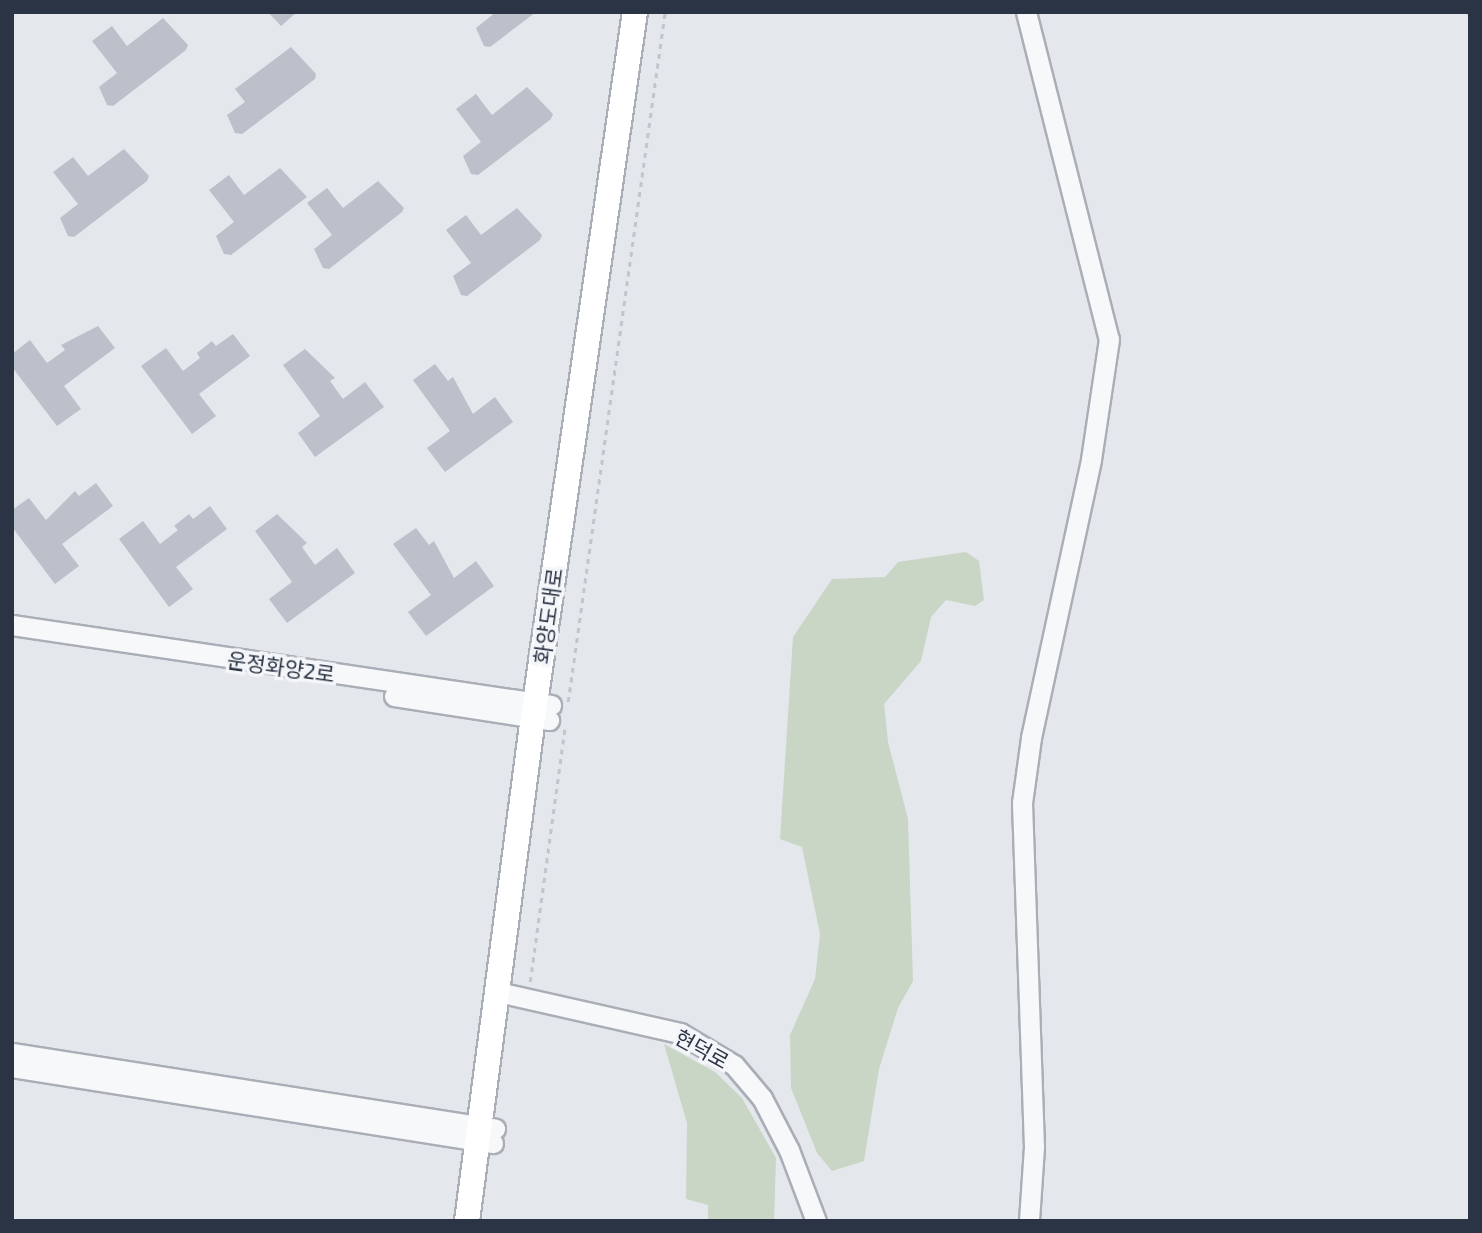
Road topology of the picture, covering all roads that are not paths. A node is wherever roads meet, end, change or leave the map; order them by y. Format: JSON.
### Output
{"nodes":[{"id":1,"x":635,"y":12,"type":"edge"},
{"id":2,"x":648,"y":12,"type":"edge"},
{"id":3,"x":1026,"y":12,"type":"edge"},
{"id":4,"x":12,"y":625,"type":"edge"},
{"id":5,"x":12,"y":638,"type":"edge"},
{"id":6,"x":550,"y":711,"type":"junction"},
{"id":7,"x":514,"y":990,"type":"junction"},
{"id":8,"x":12,"y":1053,"type":"edge"},
{"id":9,"x":12,"y":1067,"type":"edge"},
{"id":10,"x":487,"y":1135,"type":"junction"},
{"id":11,"x":467,"y":1221,"type":"edge"},
{"id":12,"x":481,"y":1221,"type":"edge"},
{"id":13,"x":816,"y":1221,"type":"edge"},
{"id":14,"x":1029,"y":1221,"type":"edge"}],
"edges":[{"from":1,"to":6,"type":"main road","name":"화양도대로"},
{"from":2,"to":6,"type":"main road","name":"화양도대로"},
{"from":3,"to":14,"type":"street"},
{"from":4,"to":6,"type":"street","name":"운정화양2로"},
{"from":5,"to":6,"type":"street","name":"운정화양2로"},
{"from":6,"to":7,"type":"main road","name":"화양도대로"},
{"from":7,"to":10,"type":"main road","name":"화양도대로"},
{"from":7,"to":13,"type":"street","name":"현덕로"},
{"from":8,"to":10,"type":"street"},
{"from":9,"to":10,"type":"street"},
{"from":10,"to":11,"type":"main road","name":"화양도대로"},
{"from":10,"to":12,"type":"main road","name":"화양도대로"}]}
